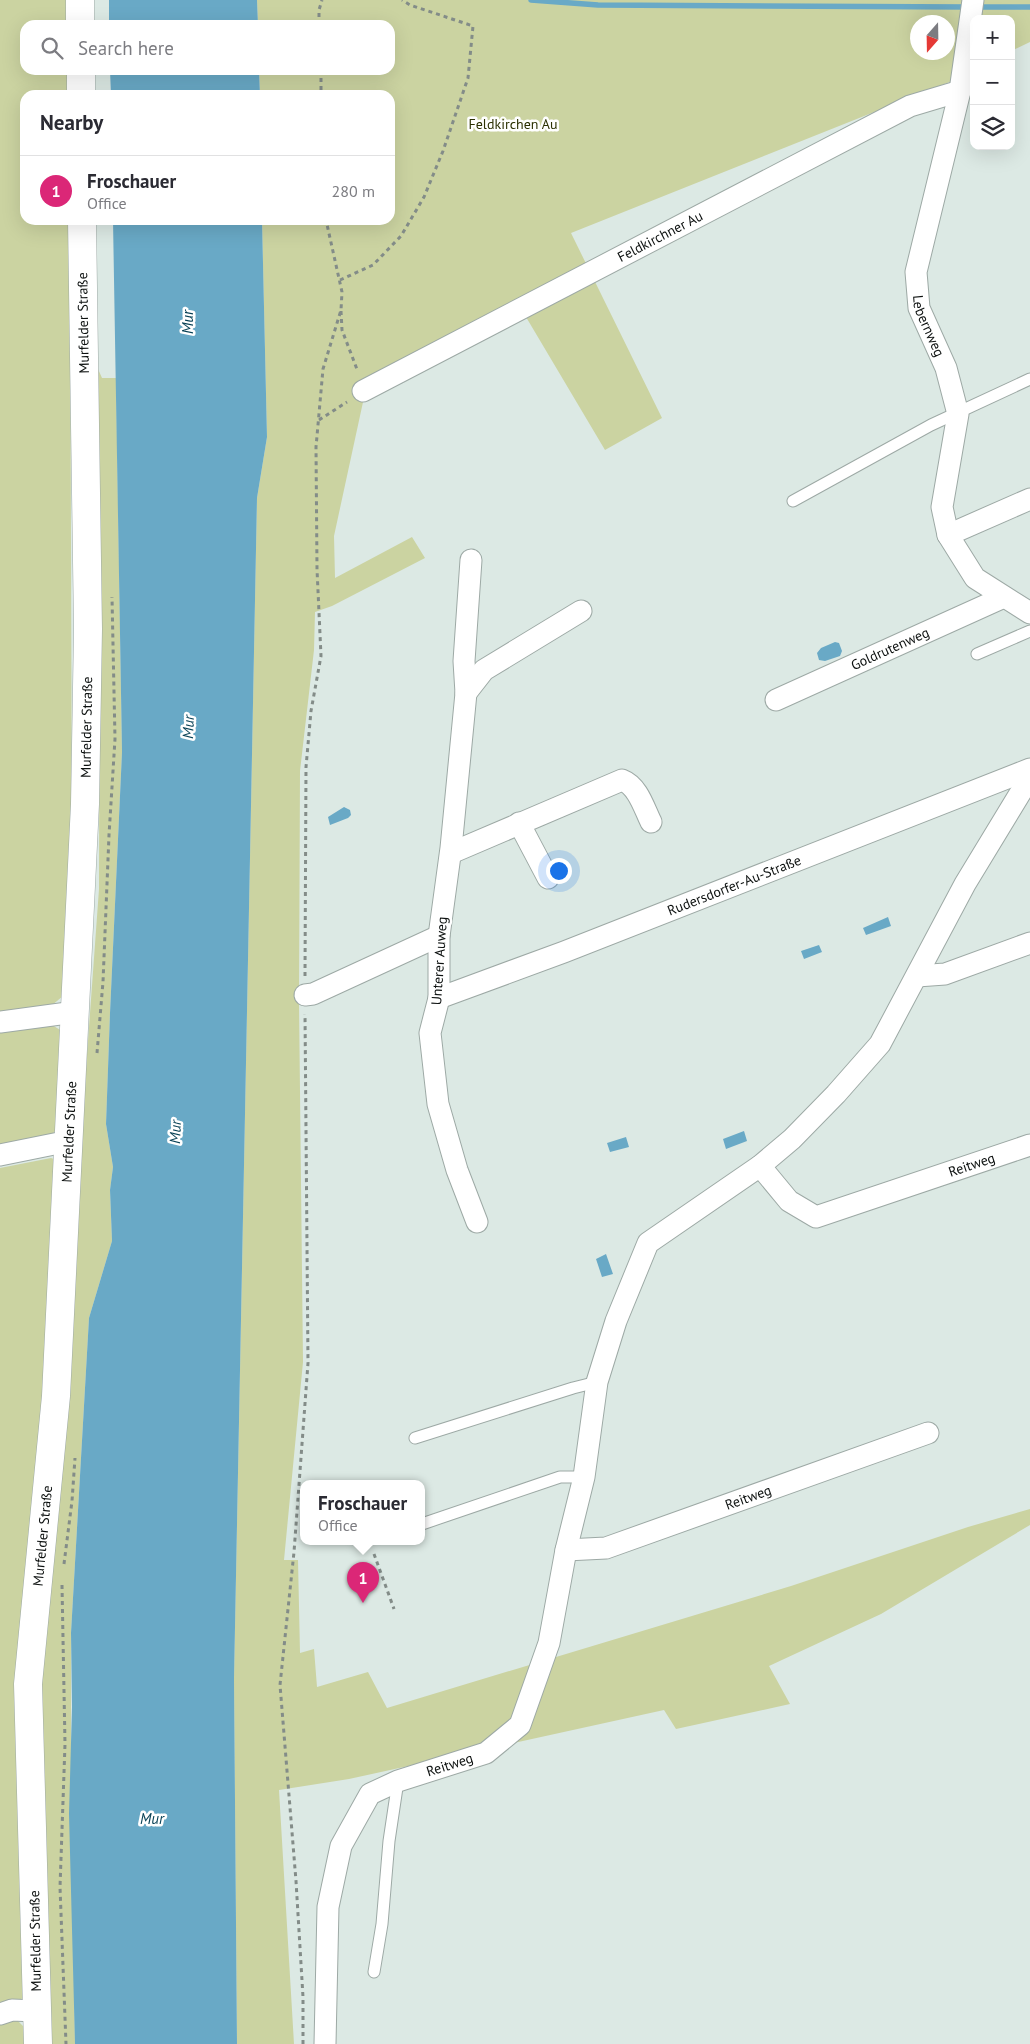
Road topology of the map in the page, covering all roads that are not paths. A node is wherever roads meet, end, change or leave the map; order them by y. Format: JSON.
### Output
{"nodes":[{"id":1,"x":80,"y":0,"type":"edge"},
{"id":2,"x":972,"y":8,"type":"edge"},
{"id":3,"x":80,"y":20,"type":"edge"},
{"id":4,"x":81,"y":75,"type":"edge"},
{"id":5,"x":81,"y":90,"type":"edge"},
{"id":6,"x":960,"y":91,"type":"junction"},
{"id":7,"x":82,"y":225,"type":"edge"},
{"id":8,"x":1030,"y":379,"type":"edge"},
{"id":9,"x":363,"y":391,"type":"road end"},
{"id":10,"x":958,"y":414,"type":"junction"},
{"id":11,"x":1030,"y":499,"type":"edge"},
{"id":12,"x":793,"y":501,"type":"dead end"},
{"id":13,"x":948,"y":535,"type":"junction"},
{"id":14,"x":471,"y":560,"type":"dead end"},
{"id":15,"x":1004,"y":597,"type":"junction"},
{"id":16,"x":581,"y":611,"type":"dead end"},
{"id":17,"x":1030,"y":613,"type":"edge"},
{"id":18,"x":1030,"y":631,"type":"edge"},
{"id":19,"x":977,"y":654,"type":"dead end"},
{"id":20,"x":466,"y":693,"type":"junction"},
{"id":21,"x":776,"y":700,"type":"dead end"},
{"id":22,"x":1030,"y":769,"type":"edge"},
{"id":23,"x":1030,"y":777,"type":"edge"},
{"id":24,"x":652,"y":822,"type":"dead end"},
{"id":25,"x":519,"y":823,"type":"junction"},
{"id":26,"x":451,"y":853,"type":"junction"},
{"id":27,"x":548,"y":878,"type":"dead end"},
{"id":28,"x":439,"y":936,"type":"junction"},
{"id":29,"x":1030,"y":943,"type":"edge"},
{"id":30,"x":917,"y":976,"type":"junction"},
{"id":31,"x":305,"y":995,"type":"road end"},
{"id":32,"x":439,"y":998,"type":"junction"},
{"id":33,"x":75,"y":1012,"type":"junction"},
{"id":34,"x":0,"y":1022,"type":"edge"},
{"id":35,"x":69,"y":1141,"type":"junction"},
{"id":36,"x":1030,"y":1145,"type":"edge"},
{"id":37,"x":0,"y":1155,"type":"edge"},
{"id":38,"x":760,"y":1166,"type":"junction"},
{"id":39,"x":476,"y":1222,"type":"dead end"},
{"id":40,"x":597,"y":1382,"type":"junction"},
{"id":41,"x":928,"y":1433,"type":"dead end"},
{"id":42,"x":414,"y":1438,"type":"dead end"},
{"id":43,"x":584,"y":1477,"type":"junction"},
{"id":44,"x":425,"y":1523,"type":"edge"},
{"id":45,"x":566,"y":1550,"type":"junction"},
{"id":46,"x":398,"y":1782,"type":"junction"},
{"id":47,"x":374,"y":1972,"type":"dead end"},
{"id":48,"x":36,"y":2011,"type":"junction"},
{"id":49,"x":0,"y":2014,"type":"edge"},
{"id":50,"x":38,"y":2044,"type":"edge"},
{"id":51,"x":325,"y":2044,"type":"edge"}],
"edges":[{"from":1,"to":3,"type":"street"},
{"from":2,"to":6,"type":"street","name":"Lebernweg"},
{"from":4,"to":5,"type":"street"},
{"from":6,"to":9,"type":"street","name":"Feldkirchner Au"},
{"from":6,"to":10,"type":"street","name":"Lebernweg"},
{"from":7,"to":33,"type":"street","name":"Murfelder Straße"},
{"from":8,"to":10,"type":"lane"},
{"from":10,"to":12,"type":"lane"},
{"from":10,"to":13,"type":"street","name":"Lebernweg"},
{"from":11,"to":13,"type":"street"},
{"from":13,"to":15,"type":"street","name":"Lebernweg"},
{"from":14,"to":20,"type":"street","name":"Unterer Auweg"},
{"from":15,"to":17,"type":"street","name":"Lebernweg"},
{"from":15,"to":21,"type":"street","name":"Goldrutenweg"},
{"from":16,"to":20,"type":"street"},
{"from":18,"to":19,"type":"lane"},
{"from":20,"to":26,"type":"street","name":"Unterer Auweg"},
{"from":22,"to":32,"type":"street","name":"Rudersdorfer-Au-Straße"},
{"from":23,"to":30,"type":"street","name":"Reitweg"},
{"from":24,"to":25,"type":"street"},
{"from":25,"to":26,"type":"street"},
{"from":25,"to":27,"type":"street"},
{"from":26,"to":28,"type":"street","name":"Unterer Auweg"},
{"from":28,"to":31,"type":"street"},
{"from":28,"to":32,"type":"street","name":"Unterer Auweg"},
{"from":29,"to":30,"type":"street"},
{"from":30,"to":38,"type":"street","name":"Reitweg"},
{"from":32,"to":39,"type":"street","name":"Unterer Auweg"},
{"from":33,"to":34,"type":"street"},
{"from":33,"to":35,"type":"street","name":"Murfelder Straße"},
{"from":35,"to":37,"type":"street"},
{"from":35,"to":48,"type":"street","name":"Murfelder Straße"},
{"from":36,"to":38,"type":"street","name":"Reitweg"},
{"from":38,"to":40,"type":"street","name":"Reitweg"},
{"from":40,"to":42,"type":"lane"},
{"from":40,"to":43,"type":"street","name":"Reitweg"},
{"from":41,"to":45,"type":"street","name":"Reitweg"},
{"from":43,"to":44,"type":"lane"},
{"from":43,"to":45,"type":"street","name":"Reitweg"},
{"from":45,"to":46,"type":"street","name":"Reitweg"},
{"from":46,"to":47,"type":"lane"},
{"from":46,"to":51,"type":"street","name":"Reitweg"},
{"from":48,"to":49,"type":"street"},
{"from":48,"to":50,"type":"street","name":"Murfelder Straße"}]}
